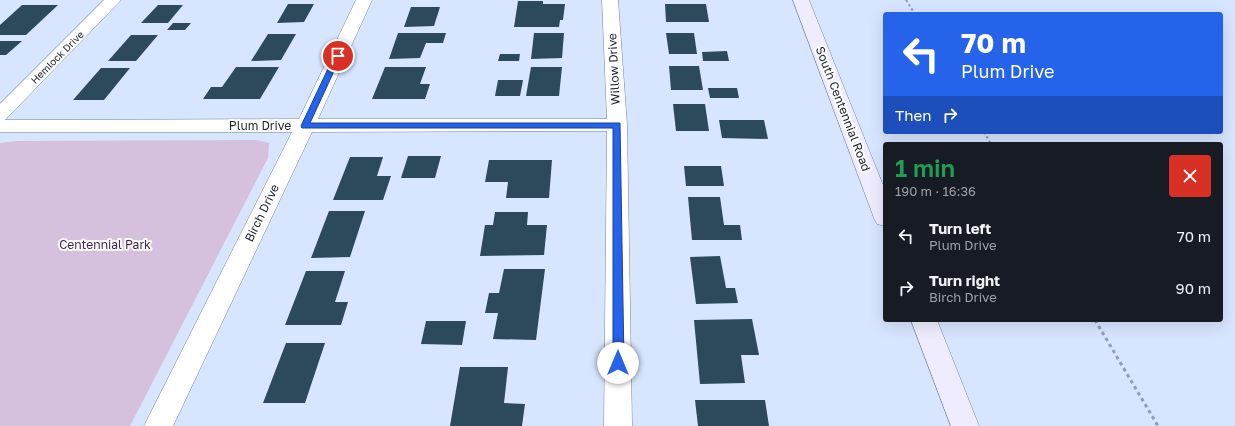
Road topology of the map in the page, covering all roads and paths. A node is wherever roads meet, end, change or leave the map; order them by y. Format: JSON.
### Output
{"nodes":[{"id":1,"x":113,"y":0,"type":"edge"},
{"id":2,"x":364,"y":0,"type":"edge"},
{"id":3,"x":610,"y":0,"type":"edge"},
{"id":4,"x":802,"y":0,"type":"edge"},
{"id":5,"x":906,"y":0,"type":"edge"},
{"id":6,"x":913,"y":12,"type":"edge"},
{"id":7,"x":0,"y":115,"type":"edge"},
{"id":8,"x":617,"y":125,"type":"junction"},
{"id":9,"x":0,"y":126,"type":"edge"},
{"id":10,"x":305,"y":126,"type":"junction"},
{"id":11,"x":883,"y":213,"type":"edge"},
{"id":12,"x":925,"y":322,"type":"edge"},
{"id":13,"x":1096,"y":322,"type":"edge"},
{"id":14,"x":158,"y":426,"type":"edge"},
{"id":15,"x":618,"y":426,"type":"edge"},
{"id":16,"x":965,"y":426,"type":"edge"},
{"id":17,"x":1158,"y":426,"type":"edge"}],
"edges":[{"from":1,"to":7,"type":"street","name":"Hemlock Drive"},
{"from":2,"to":10,"type":"street","name":"Birch Drive"},
{"from":3,"to":8,"type":"street","name":"Willow Drive"},
{"from":4,"to":11,"type":"main road","name":"South Centennial Road"},
{"from":5,"to":6,"type":"path"},
{"from":8,"to":10,"type":"street","name":"Plum Drive"},
{"from":8,"to":15,"type":"street","name":"Willow Drive"},
{"from":9,"to":10,"type":"street","name":"Plum Drive"},
{"from":10,"to":14,"type":"street","name":"Birch Drive"},
{"from":12,"to":16,"type":"main road"},
{"from":13,"to":17,"type":"path"}]}
